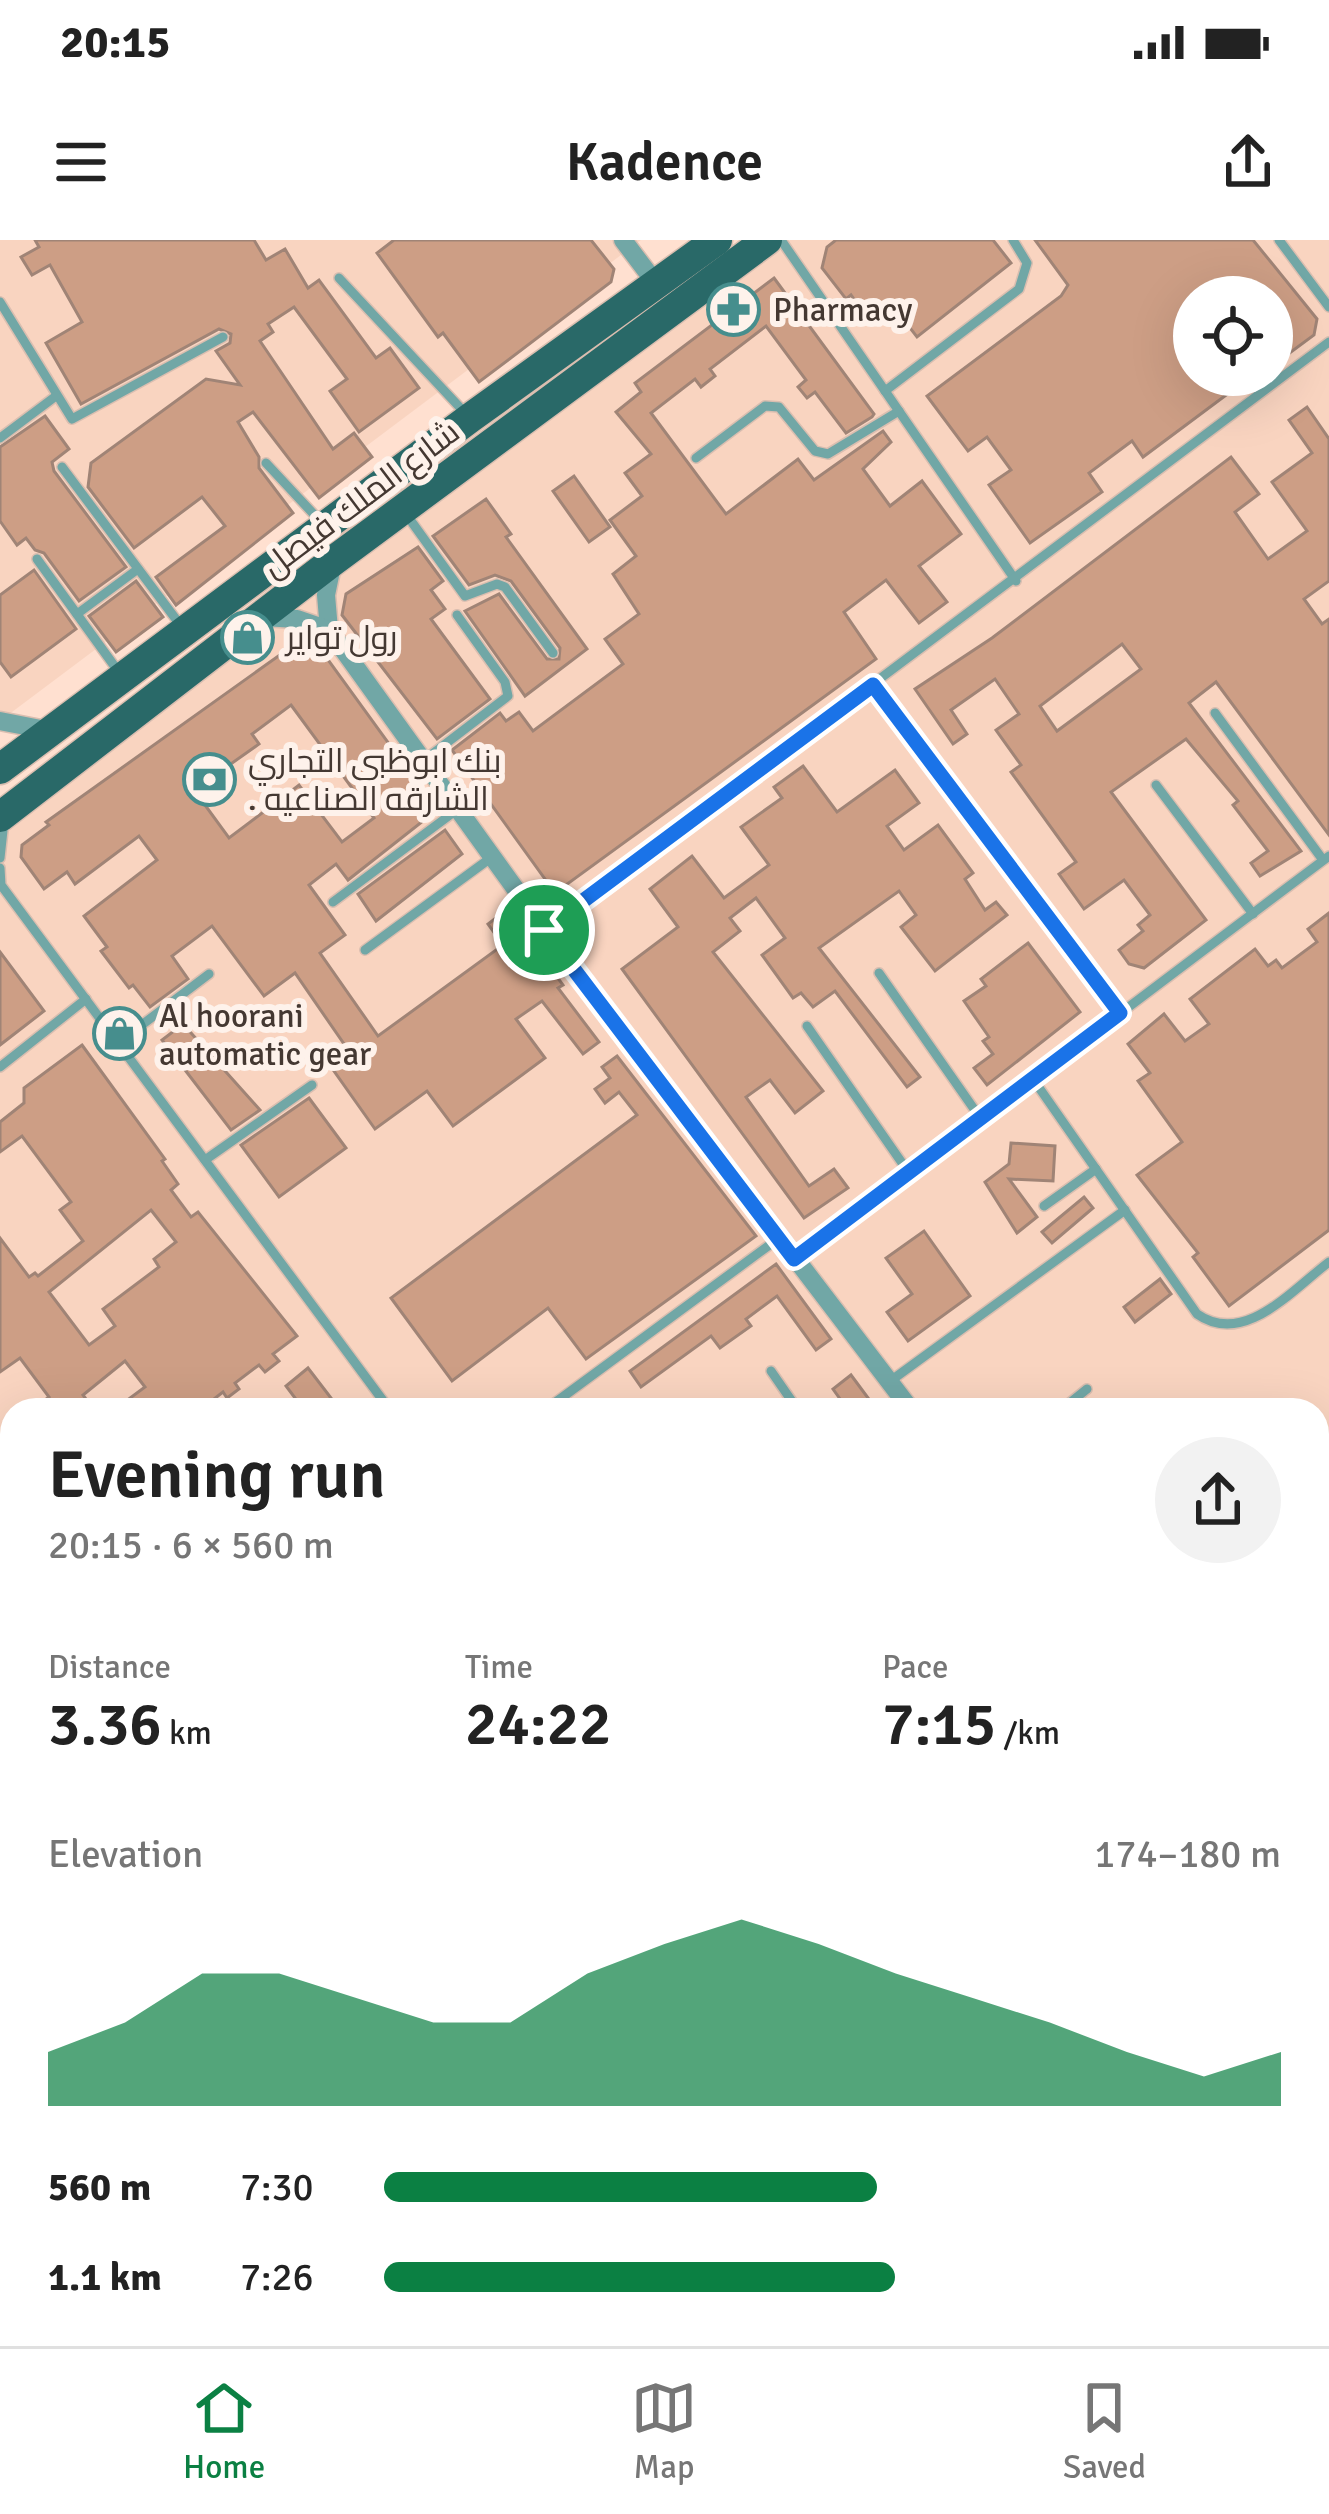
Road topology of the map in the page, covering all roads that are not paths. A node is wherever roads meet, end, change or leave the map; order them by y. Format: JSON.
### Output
{"nodes":[{"id":1,"x":623,"y":240,"type":"edge"},
{"id":2,"x":717,"y":240,"type":"edge"},
{"id":3,"x":767,"y":240,"type":"edge"},
{"id":4,"x":781,"y":240,"type":"edge"},
{"id":5,"x":1013,"y":240,"type":"edge"},
{"id":6,"x":1279,"y":240,"type":"edge"},
{"id":7,"x":339,"y":278,"type":"dead end"},
{"id":8,"x":657,"y":285,"type":"junction"},
{"id":9,"x":0,"y":302,"type":"edge"},
{"id":10,"x":1329,"y":307,"type":"edge"},
{"id":11,"x":223,"y":338,"type":"dead end"},
{"id":12,"x":1329,"y":342,"type":"edge"},
{"id":13,"x":885,"y":392,"type":"junction"},
{"id":14,"x":56,"y":396,"type":"junction"},
{"id":15,"x":898,"y":411,"type":"junction"},
{"id":16,"x":470,"y":418,"type":"junction"},
{"id":17,"x":0,"y":438,"type":"edge"},
{"id":18,"x":696,"y":458,"type":"dead end"},
{"id":19,"x":266,"y":463,"type":"dead end"},
{"id":20,"x":62,"y":466,"type":"dead end"},
{"id":21,"x":403,"y":509,"type":"junction"},
{"id":22,"x":325,"y":526,"type":"junction"},
{"id":23,"x":37,"y":559,"type":"dead end"},
{"id":24,"x":333,"y":561,"type":"junction"},
{"id":25,"x":138,"y":569,"type":"junction"},
{"id":26,"x":1016,"y":580,"type":"junction"},
{"id":27,"x":77,"y":614,"type":"junction"},
{"id":28,"x":458,"y":615,"type":"dead end"},
{"id":29,"x":263,"y":617,"type":"junction"},
{"id":30,"x":329,"y":630,"type":"junction"},
{"id":31,"x":185,"y":632,"type":"junction"},
{"id":32,"x":553,"y":653,"type":"dead end"},
{"id":33,"x":123,"y":678,"type":"junction"},
{"id":34,"x":873,"y":685,"type":"junction"},
{"id":35,"x":1215,"y":713,"type":"dead end"},
{"id":36,"x":0,"y":721,"type":"edge"},
{"id":37,"x":52,"y":731,"type":"junction"},
{"id":38,"x":423,"y":760,"type":"junction"},
{"id":39,"x":0,"y":769,"type":"edge"},
{"id":40,"x":1156,"y":785,"type":"dead end"},
{"id":41,"x":458,"y":809,"type":"junction"},
{"id":42,"x":3,"y":815,"type":"edge"},
{"id":43,"x":492,"y":856,"type":"junction"},
{"id":44,"x":0,"y":858,"type":"edge"},
{"id":45,"x":1326,"y":858,"type":"edge"},
{"id":46,"x":0,"y":868,"type":"edge"},
{"id":47,"x":1,"y":885,"type":"edge"},
{"id":48,"x":333,"y":902,"type":"dead end"},
{"id":49,"x":1253,"y":914,"type":"junction"},
{"id":50,"x":544,"y":930,"type":"junction"},
{"id":51,"x":365,"y":950,"type":"dead end"},
{"id":52,"x":879,"y":973,"type":"dead end"},
{"id":53,"x":209,"y":974,"type":"dead end"},
{"id":54,"x":86,"y":999,"type":"junction"},
{"id":55,"x":1120,"y":1013,"type":"junction"},
{"id":56,"x":807,"y":1026,"type":"dead end"},
{"id":57,"x":118,"y":1043,"type":"junction"},
{"id":58,"x":0,"y":1067,"type":"edge"},
{"id":59,"x":1033,"y":1079,"type":"junction"},
{"id":60,"x":312,"y":1084,"type":"dead end"},
{"id":61,"x":981,"y":1119,"type":"junction"},
{"id":62,"x":205,"y":1160,"type":"junction"},
{"id":63,"x":1096,"y":1169,"type":"junction"},
{"id":64,"x":909,"y":1172,"type":"junction"},
{"id":65,"x":1044,"y":1206,"type":"dead end"},
{"id":66,"x":1125,"y":1210,"type":"junction"},
{"id":67,"x":779,"y":1238,"type":"junction"},
{"id":68,"x":794,"y":1259,"type":"junction"},
{"id":69,"x":1328,"y":1265,"type":"edge"},
{"id":70,"x":771,"y":1371,"type":"dead end"},
{"id":71,"x":889,"y":1382,"type":"junction"},
{"id":72,"x":1088,"y":1389,"type":"dead end"},
{"id":73,"x":380,"y":1398,"type":"edge"},
{"id":74,"x":561,"y":1398,"type":"edge"},
{"id":75,"x":790,"y":1398,"type":"edge"},
{"id":76,"x":901,"y":1398,"type":"edge"},
{"id":77,"x":1076,"y":1398,"type":"edge"}],
"edges":[{"from":1,"to":8,"type":"street"},
{"from":2,"to":8,"type":"main road","name":"شارع الملك فيصل"},
{"from":3,"to":21,"type":"main road","name":"شارع الملك فيصل"},
{"from":4,"to":13,"type":"lane"},
{"from":5,"to":13,"type":"lane"},
{"from":6,"to":10,"type":"lane"},
{"from":7,"to":16,"type":"lane"},
{"from":8,"to":16,"type":"main road","name":"شارع الملك فيصل"},
{"from":9,"to":14,"type":"lane"},
{"from":11,"to":14,"type":"lane"},
{"from":12,"to":26,"type":"lane"},
{"from":13,"to":15,"type":"lane"},
{"from":14,"to":17,"type":"lane"},
{"from":15,"to":18,"type":"lane"},
{"from":15,"to":26,"type":"lane"},
{"from":16,"to":22,"type":"main road","name":"شارع الملك فيصل"},
{"from":19,"to":22,"type":"lane"},
{"from":20,"to":25,"type":"lane"},
{"from":21,"to":24,"type":"main road","name":"شارع الملك فيصل"},
{"from":21,"to":32,"type":"lane"},
{"from":22,"to":31,"type":"main road","name":"شارع الملك فيصل"},
{"from":23,"to":27,"type":"lane"},
{"from":24,"to":29,"type":"main road","name":"شارع الملك فيصل"},
{"from":24,"to":30,"type":"street"},
{"from":25,"to":27,"type":"lane"},
{"from":25,"to":31,"type":"lane"},
{"from":26,"to":34,"type":"lane"},
{"from":27,"to":33,"type":"lane"},
{"from":28,"to":38,"type":"lane"},
{"from":29,"to":30,"type":"street"},
{"from":29,"to":42,"type":"main road","name":"شارع الملك فيصل"},
{"from":30,"to":38,"type":"street"},
{"from":31,"to":33,"type":"main road","name":"شارع الملك فيصل"},
{"from":33,"to":37,"type":"main road","name":"شارع الملك فيصل"},
{"from":34,"to":50,"type":"lane"},
{"from":34,"to":55,"type":"lane"},
{"from":35,"to":45,"type":"lane"},
{"from":36,"to":37,"type":"street"},
{"from":37,"to":39,"type":"main road","name":"شارع الملك فيصل"},
{"from":38,"to":41,"type":"street"},
{"from":40,"to":49,"type":"lane"},
{"from":41,"to":43,"type":"street"},
{"from":41,"to":48,"type":"lane"},
{"from":42,"to":44,"type":"lane"},
{"from":43,"to":50,"type":"street"},
{"from":43,"to":51,"type":"lane"},
{"from":45,"to":49,"type":"lane"},
{"from":46,"to":47,"type":"lane"},
{"from":47,"to":54,"type":"lane"},
{"from":49,"to":55,"type":"lane"},
{"from":50,"to":67,"type":"street"},
{"from":52,"to":61,"type":"lane"},
{"from":53,"to":57,"type":"lane"},
{"from":54,"to":57,"type":"lane"},
{"from":54,"to":58,"type":"lane"},
{"from":55,"to":59,"type":"lane"},
{"from":56,"to":64,"type":"lane"},
{"from":57,"to":62,"type":"lane"},
{"from":59,"to":61,"type":"lane"},
{"from":59,"to":63,"type":"lane"},
{"from":60,"to":62,"type":"lane"},
{"from":61,"to":64,"type":"lane"},
{"from":62,"to":73,"type":"lane"},
{"from":63,"to":65,"type":"lane"},
{"from":63,"to":66,"type":"lane"},
{"from":64,"to":68,"type":"lane"},
{"from":66,"to":69,"type":"lane"},
{"from":66,"to":71,"type":"lane"},
{"from":67,"to":68,"type":"street"},
{"from":67,"to":74,"type":"lane"},
{"from":68,"to":71,"type":"street"},
{"from":70,"to":75,"type":"lane"},
{"from":71,"to":76,"type":"street"},
{"from":72,"to":77,"type":"lane"}]}
